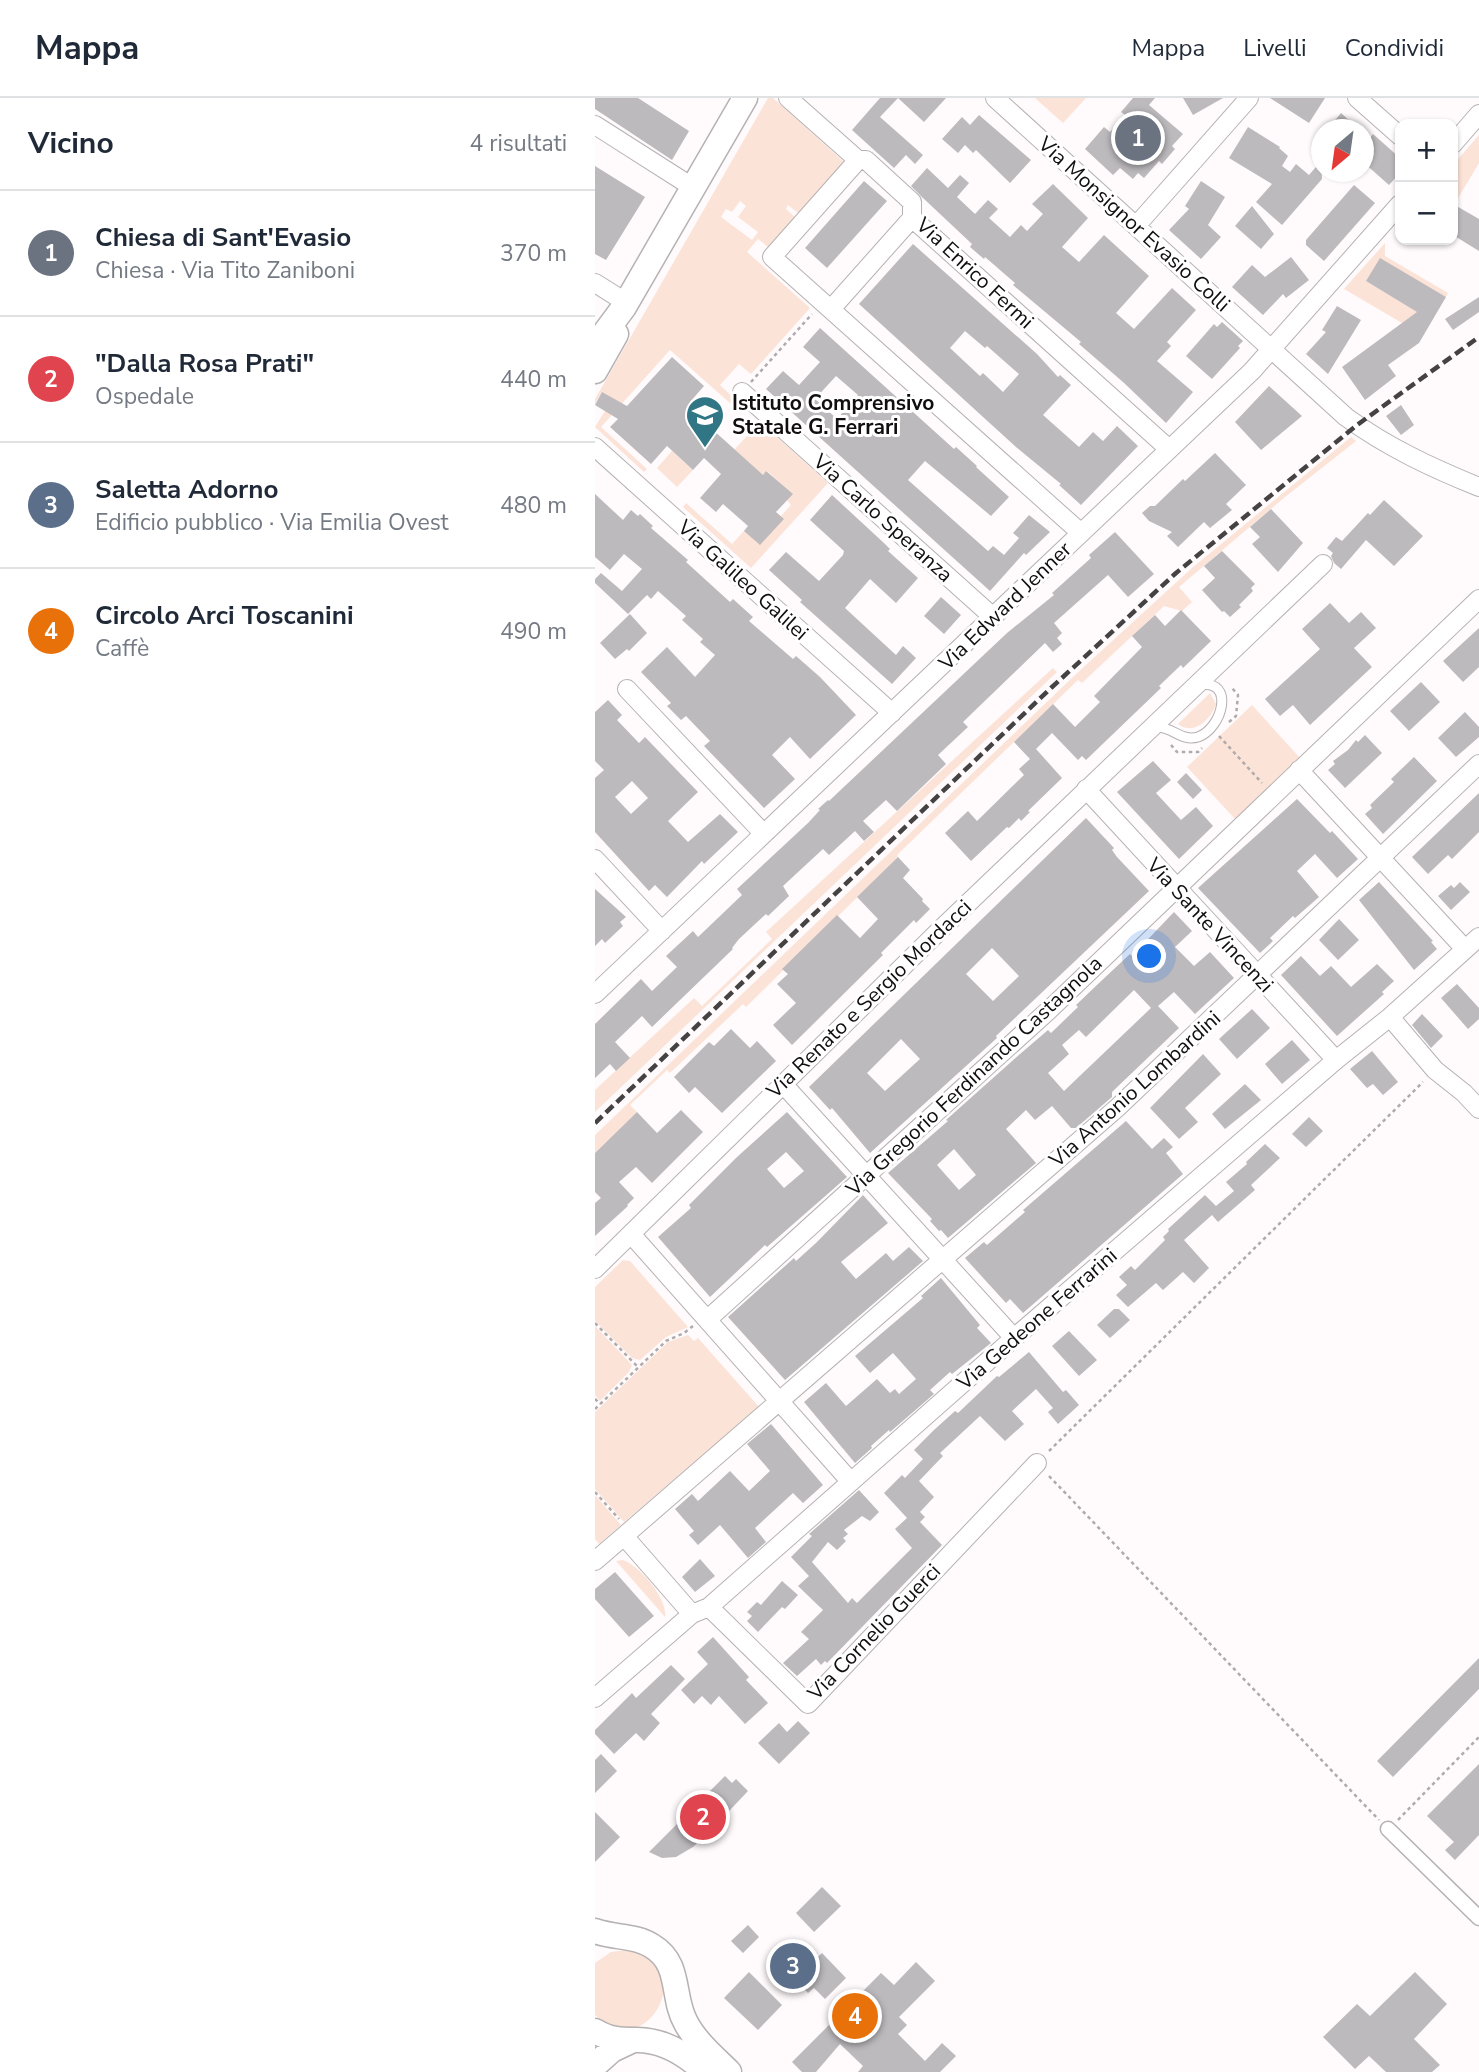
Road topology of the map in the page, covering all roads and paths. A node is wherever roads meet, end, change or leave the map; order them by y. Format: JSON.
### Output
{"nodes":[{"id":1,"x":745,"y":98,"type":"edge"},
{"id":2,"x":788,"y":98,"type":"edge"},
{"id":3,"x":995,"y":98,"type":"edge"},
{"id":4,"x":1249,"y":98,"type":"edge"},
{"id":5,"x":1357,"y":98,"type":"edge"},
{"id":6,"x":1479,"y":114,"type":"edge"},
{"id":7,"x":595,"y":125,"type":"edge"},
{"id":8,"x":1395,"y":132,"type":"edge"},
{"id":9,"x":1458,"y":138,"type":"edge"},
{"id":10,"x":858,"y":160,"type":"junction"},
{"id":11,"x":686,"y":183,"type":"dead end"},
{"id":12,"x":1395,"y":210,"type":"edge"},
{"id":13,"x":912,"y":218,"type":"junction"},
{"id":14,"x":1136,"y":226,"type":"junction"},
{"id":15,"x":595,"y":283,"type":"edge"},
{"id":16,"x":627,"y":303,"type":"junction"},
{"id":17,"x":827,"y":306,"type":"junction"},
{"id":18,"x":595,"y":346,"type":"edge"},
{"id":19,"x":1272,"y":350,"type":"junction"},
{"id":20,"x":595,"y":371,"type":"edge"},
{"id":21,"x":742,"y":392,"type":"joint"},
{"id":22,"x":595,"y":447,"type":"edge"},
{"id":23,"x":1169,"y":449,"type":"junction"},
{"id":24,"x":1479,"y":487,"type":"edge"},
{"id":25,"x":1081,"y":533,"type":"junction"},
{"id":26,"x":1323,"y":564,"type":"dead end"},
{"id":27,"x":1479,"y":599,"type":"edge"},
{"id":28,"x":993,"y":617,"type":"junction"},
{"id":29,"x":627,"y":689,"type":"dead end"},
{"id":30,"x":1189,"y":691,"type":"junction"},
{"id":31,"x":892,"y":713,"type":"junction"},
{"id":32,"x":1145,"y":732,"type":"junction"},
{"id":33,"x":1217,"y":734,"type":"dead end"},
{"id":34,"x":1479,"y":764,"type":"edge"},
{"id":35,"x":1299,"y":770,"type":"junction"},
{"id":36,"x":1086,"y":789,"type":"junction"},
{"id":37,"x":1273,"y":795,"type":"junction"},
{"id":38,"x":764,"y":834,"type":"junction"},
{"id":39,"x":1381,"y":858,"type":"junction"},
{"id":40,"x":595,"y":859,"type":"edge"},
{"id":41,"x":1175,"y":888,"type":"junction"},
{"id":42,"x":662,"y":930,"type":"junction"},
{"id":43,"x":1479,"y":937,"type":"edge"},
{"id":44,"x":1465,"y":949,"type":"junction"},
{"id":45,"x":1258,"y":976,"type":"junction"},
{"id":46,"x":595,"y":995,"type":"edge"},
{"id":47,"x":1390,"y":1017,"type":"junction"},
{"id":48,"x":1336,"y":1060,"type":"junction"},
{"id":49,"x":1435,"y":1070,"type":"junction"},
{"id":50,"x":783,"y":1084,"type":"junction"},
{"id":51,"x":1479,"y":1109,"type":"edge"},
{"id":52,"x":867,"y":1175,"type":"junction"},
{"id":53,"x":631,"y":1234,"type":"junction"},
{"id":54,"x":945,"y":1260,"type":"junction"},
{"id":55,"x":595,"y":1269,"type":"edge"},
{"id":56,"x":707,"y":1317,"type":"junction"},
{"id":57,"x":595,"y":1323,"type":"edge"},
{"id":58,"x":1014,"y":1338,"type":"junction"},
{"id":59,"x":638,"y":1367,"type":"junction"},
{"id":60,"x":595,"y":1399,"type":"edge"},
{"id":61,"x":781,"y":1401,"type":"junction"},
{"id":62,"x":600,"y":1404,"type":"junction"},
{"id":63,"x":595,"y":1409,"type":"edge"},
{"id":64,"x":1037,"y":1463,"type":"junction"},
{"id":65,"x":851,"y":1482,"type":"junction"},
{"id":66,"x":595,"y":1492,"type":"edge"},
{"id":67,"x":624,"y":1530,"type":"junction"},
{"id":68,"x":595,"y":1561,"type":"edge"},
{"id":69,"x":709,"y":1606,"type":"junction"},
{"id":70,"x":692,"y":1614,"type":"junction"},
{"id":71,"x":595,"y":1699,"type":"edge"},
{"id":72,"x":1479,"y":1737,"type":"edge"},
{"id":73,"x":1388,"y":1829,"type":"junction"},
{"id":74,"x":1479,"y":1918,"type":"edge"},
{"id":75,"x":595,"y":1931,"type":"edge"},
{"id":76,"x":627,"y":1938,"type":"junction"},
{"id":77,"x":595,"y":1947,"type":"edge"},
{"id":78,"x":677,"y":1990,"type":"junction"},
{"id":79,"x":595,"y":2031,"type":"edge"},
{"id":80,"x":634,"y":2040,"type":"junction"},
{"id":81,"x":595,"y":2065,"type":"edge"},
{"id":82,"x":705,"y":2072,"type":"edge"},
{"id":83,"x":729,"y":2072,"type":"edge"}],
"edges":[{"from":1,"to":16,"type":"main road"},
{"from":2,"to":10,"type":"street","name":"Via Enrico Fermi"},
{"from":3,"to":14,"type":"street","name":"Via Monsignor Evasio Colli"},
{"from":4,"to":14,"type":"street"},
{"from":5,"to":8,"type":"street"},
{"from":6,"to":9,"type":"street"},
{"from":7,"to":11,"type":"street"},
{"from":10,"to":13,"type":"street","name":"Via Enrico Fermi"},
{"from":10,"to":17,"type":"street"},
{"from":12,"to":19,"type":"street","name":"Via Edward Jenner"},
{"from":13,"to":17,"type":"street"},
{"from":13,"to":23,"type":"street","name":"Via Enrico Fermi"},
{"from":14,"to":19,"type":"street","name":"Via Monsignor Evasio Colli"},
{"from":15,"to":16,"type":"street"},
{"from":16,"to":18,"type":"main road"},
{"from":16,"to":20,"type":"main road"},
{"from":17,"to":21,"type":"path"},
{"from":17,"to":25,"type":"street"},
{"from":19,"to":23,"type":"street","name":"Via Edward Jenner"},
{"from":19,"to":24,"type":"street","name":"Via Monsignor Evasio Colli"},
{"from":21,"to":28,"type":"street","name":"Via Carlo Speranza"},
{"from":22,"to":31,"type":"street","name":"Via Galileo Galilei"},
{"from":23,"to":25,"type":"street","name":"Via Edward Jenner"},
{"from":25,"to":28,"type":"street","name":"Via Edward Jenner"},
{"from":26,"to":30,"type":"street","name":"Via Renato e Sergio Mordacci"},
{"from":27,"to":35,"type":"street","name":"Via Gregorio Ferdinando Castagnola"},
{"from":28,"to":31,"type":"street","name":"Via Edward Jenner"},
{"from":29,"to":38,"type":"street"},
{"from":30,"to":32,"type":"street","name":"Via Renato e Sergio Mordacci"},
{"from":30,"to":32,"type":"lane"},
{"from":31,"to":38,"type":"street","name":"Via Edward Jenner"},
{"from":32,"to":36,"type":"street","name":"Via Renato e Sergio Mordacci"},
{"from":33,"to":37,"type":"path"},
{"from":34,"to":39,"type":"street","name":"Via Antonio Lombardini"},
{"from":35,"to":37,"type":"street","name":"Via Gregorio Ferdinando Castagnola"},
{"from":35,"to":39,"type":"street"},
{"from":36,"to":41,"type":"street","name":"Via Sante Vincenzi"},
{"from":36,"to":50,"type":"street","name":"Via Renato e Sergio Mordacci"},
{"from":37,"to":41,"type":"street","name":"Via Gregorio Ferdinando Castagnola"},
{"from":38,"to":42,"type":"street","name":"Via Edward Jenner"},
{"from":39,"to":44,"type":"street"},
{"from":39,"to":45,"type":"street","name":"Via Antonio Lombardini"},
{"from":40,"to":42,"type":"street"},
{"from":41,"to":45,"type":"street","name":"Via Sante Vincenzi"},
{"from":41,"to":52,"type":"street","name":"Via Gregorio Ferdinando Castagnola"},
{"from":42,"to":46,"type":"street","name":"Via Edward Jenner"},
{"from":43,"to":44,"type":"street","name":"Via Gedeone Ferrarini"},
{"from":44,"to":47,"type":"street","name":"Via Gedeone Ferrarini"},
{"from":45,"to":48,"type":"street","name":"Via Sante Vincenzi"},
{"from":45,"to":54,"type":"street","name":"Via Antonio Lombardini"},
{"from":47,"to":48,"type":"street","name":"Via Gedeone Ferrarini"},
{"from":47,"to":49,"type":"street"},
{"from":48,"to":58,"type":"street","name":"Via Gedeone Ferrarini"},
{"from":49,"to":51,"type":"street"},
{"from":49,"to":64,"type":"path"},
{"from":50,"to":52,"type":"street"},
{"from":50,"to":53,"type":"street","name":"Via Renato e Sergio Mordacci"},
{"from":52,"to":54,"type":"street"},
{"from":52,"to":56,"type":"street","name":"Via Gregorio Ferdinando Castagnola"},
{"from":53,"to":55,"type":"street","name":"Via Renato e Sergio Mordacci"},
{"from":53,"to":56,"type":"street"},
{"from":54,"to":58,"type":"street"},
{"from":54,"to":61,"type":"street","name":"Via Antonio Lombardini"},
{"from":56,"to":59,"type":"path"},
{"from":56,"to":61,"type":"street"},
{"from":57,"to":59,"type":"path"},
{"from":58,"to":65,"type":"street","name":"Via Gedeone Ferrarini"},
{"from":59,"to":62,"type":"path"},
{"from":60,"to":62,"type":"path"},
{"from":61,"to":65,"type":"street"},
{"from":61,"to":67,"type":"street","name":"Via Antonio Lombardini"},
{"from":62,"to":63,"type":"path"},
{"from":64,"to":69,"type":"street","name":"Via Cornelio Guerci"},
{"from":64,"to":73,"type":"path"},
{"from":65,"to":69,"type":"street","name":"Via Gedeone Ferrarini"},
{"from":66,"to":67,"type":"path"},
{"from":67,"to":68,"type":"street","name":"Via Antonio Lombardini"},
{"from":67,"to":70,"type":"street"},
{"from":69,"to":70,"type":"street","name":"Via Gedeone Ferrarini"},
{"from":70,"to":71,"type":"street","name":"Via Gedeone Ferrarini"},
{"from":72,"to":73,"type":"path"},
{"from":73,"to":74,"type":"street"},
{"from":75,"to":76,"type":"main road"},
{"from":76,"to":77,"type":"main road"},
{"from":76,"to":78,"type":"main road"},
{"from":78,"to":80,"type":"main road"},
{"from":78,"to":83,"type":"main road"},
{"from":79,"to":80,"type":"main road"},
{"from":80,"to":81,"type":"main road"},
{"from":80,"to":82,"type":"main road"}]}
